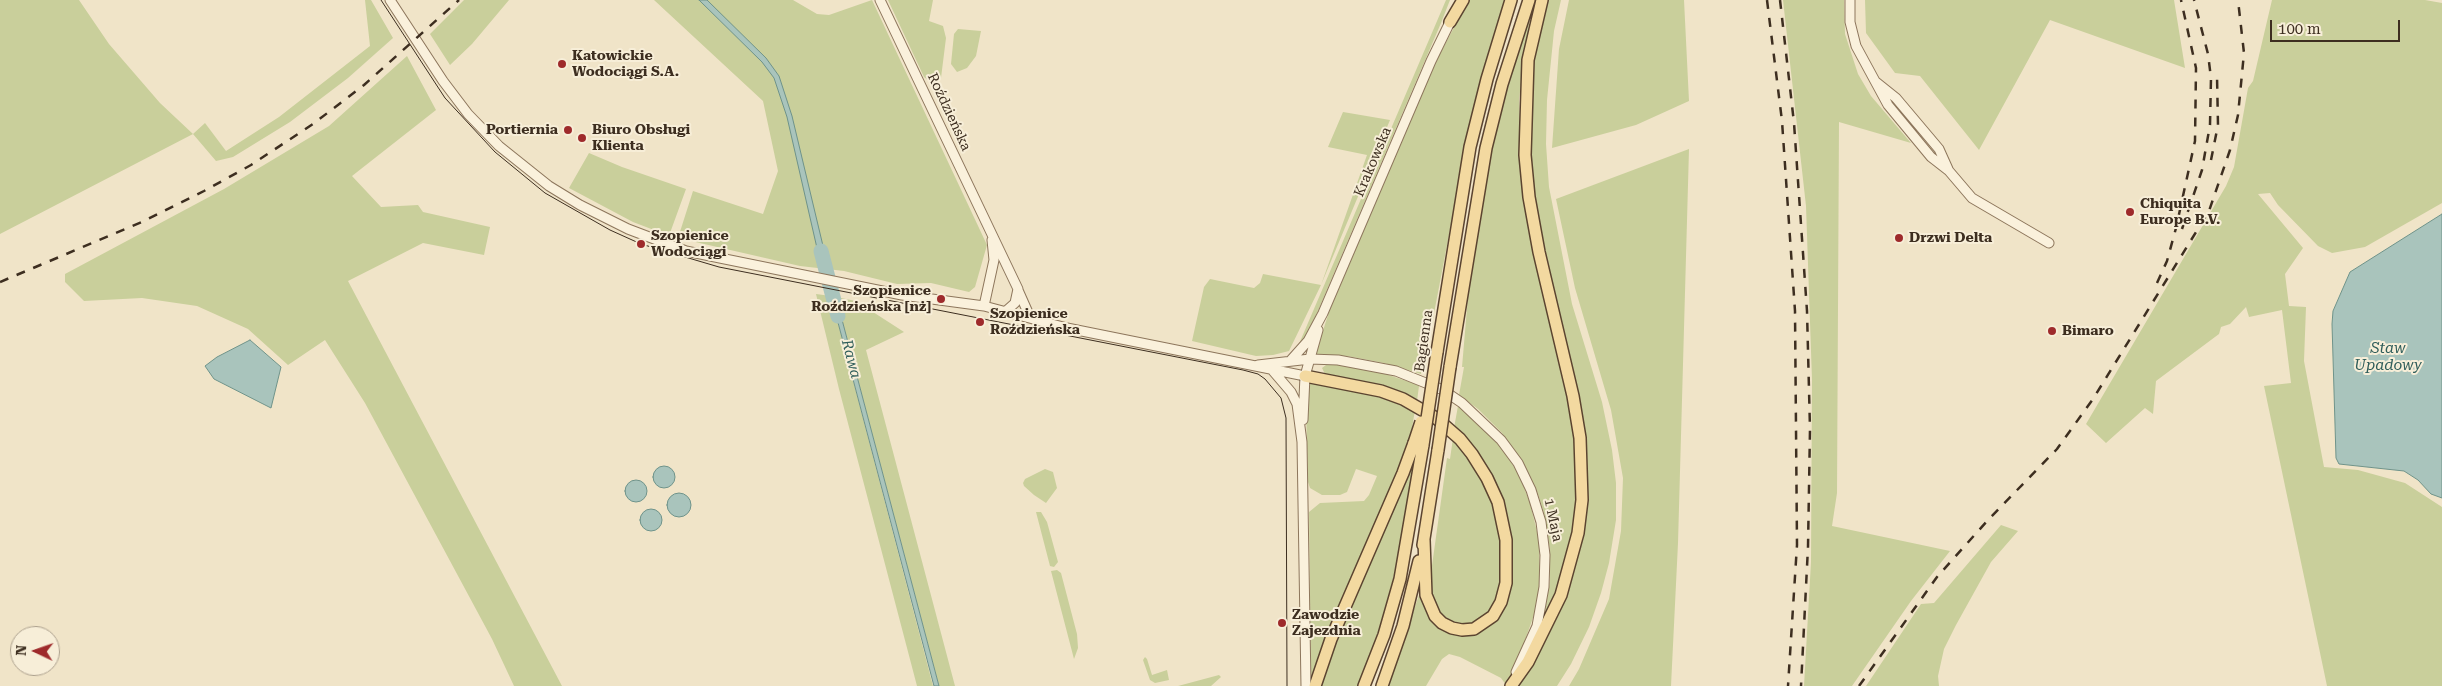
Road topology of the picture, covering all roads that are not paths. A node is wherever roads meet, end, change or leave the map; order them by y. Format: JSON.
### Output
{"nodes":[{"id":1,"x":390,"y":0,"type":"edge"},
{"id":2,"x":880,"y":0,"type":"edge"},
{"id":3,"x":1463,"y":0,"type":"edge"},
{"id":4,"x":1511,"y":0,"type":"edge"},
{"id":5,"x":1529,"y":0,"type":"edge"},
{"id":6,"x":1542,"y":0,"type":"edge"},
{"id":7,"x":1850,"y":0,"type":"edge"},
{"id":8,"x":1450,"y":22,"type":"joint"},
{"id":9,"x":992,"y":236,"type":"junction"},
{"id":10,"x":2049,"y":242,"type":"dead end"},
{"id":11,"x":1018,"y":289,"type":"junction"},
{"id":12,"x":984,"y":306,"type":"junction"},
{"id":13,"x":1006,"y":310,"type":"junction"},
{"id":14,"x":1323,"y":313,"type":"junction"},
{"id":15,"x":1030,"y":317,"type":"junction"},
{"id":16,"x":1310,"y":359,"type":"junction"},
{"id":17,"x":1291,"y":360,"type":"junction"},
{"id":18,"x":1253,"y":365,"type":"junction"},
{"id":19,"x":1273,"y":371,"type":"junction"},
{"id":20,"x":1305,"y":376,"type":"junction"},
{"id":21,"x":1302,"y":442,"type":"junction"},
{"id":22,"x":1418,"y":444,"type":"junction"},
{"id":23,"x":1424,"y":540,"type":"junction"},
{"id":24,"x":1306,"y":686,"type":"edge"},
{"id":25,"x":1315,"y":686,"type":"edge"},
{"id":26,"x":1364,"y":686,"type":"edge"},
{"id":27,"x":1382,"y":686,"type":"edge"},
{"id":28,"x":1510,"y":686,"type":"edge"}],
"edges":[{"from":1,"to":12,"type":"street"},
{"from":2,"to":9,"type":"street","name":"Roździeńska"},
{"from":3,"to":8,"type":"main road"},
{"from":4,"to":22,"type":"main road","name":"Bagienna","bridge":true},
{"from":5,"to":23,"type":"main road","bridge":true},
{"from":6,"to":28,"type":"main road"},
{"from":7,"to":10,"type":"street"},
{"from":8,"to":14,"type":"street","name":"Krakowska"},
{"from":9,"to":11,"type":"street","name":"Roździeńska"},
{"from":9,"to":12,"type":"street","name":"Roździeńska"},
{"from":11,"to":13,"type":"street"},
{"from":11,"to":15,"type":"street","name":"Roździeńska"},
{"from":12,"to":13,"type":"street"},
{"from":13,"to":15,"type":"street"},
{"from":14,"to":16,"type":"street","name":"Krakowska"},
{"from":14,"to":17,"type":"street","name":"Krakowska"},
{"from":15,"to":18,"type":"street"},
{"from":16,"to":17,"type":"street","name":"1 Maja"},
{"from":16,"to":20,"type":"street","name":"Krakowska"},
{"from":16,"to":28,"type":"street","name":"1 Maja"},
{"from":17,"to":18,"type":"street","name":"1 Maja"},
{"from":18,"to":19,"type":"street"},
{"from":19,"to":20,"type":"street"},
{"from":19,"to":21,"type":"street"},
{"from":20,"to":21,"type":"street","name":"Krakowska"},
{"from":20,"to":23,"type":"main road"},
{"from":21,"to":24,"type":"street"},
{"from":22,"to":25,"type":"main road"},
{"from":22,"to":26,"type":"main road"},
{"from":23,"to":27,"type":"main road"}]}
